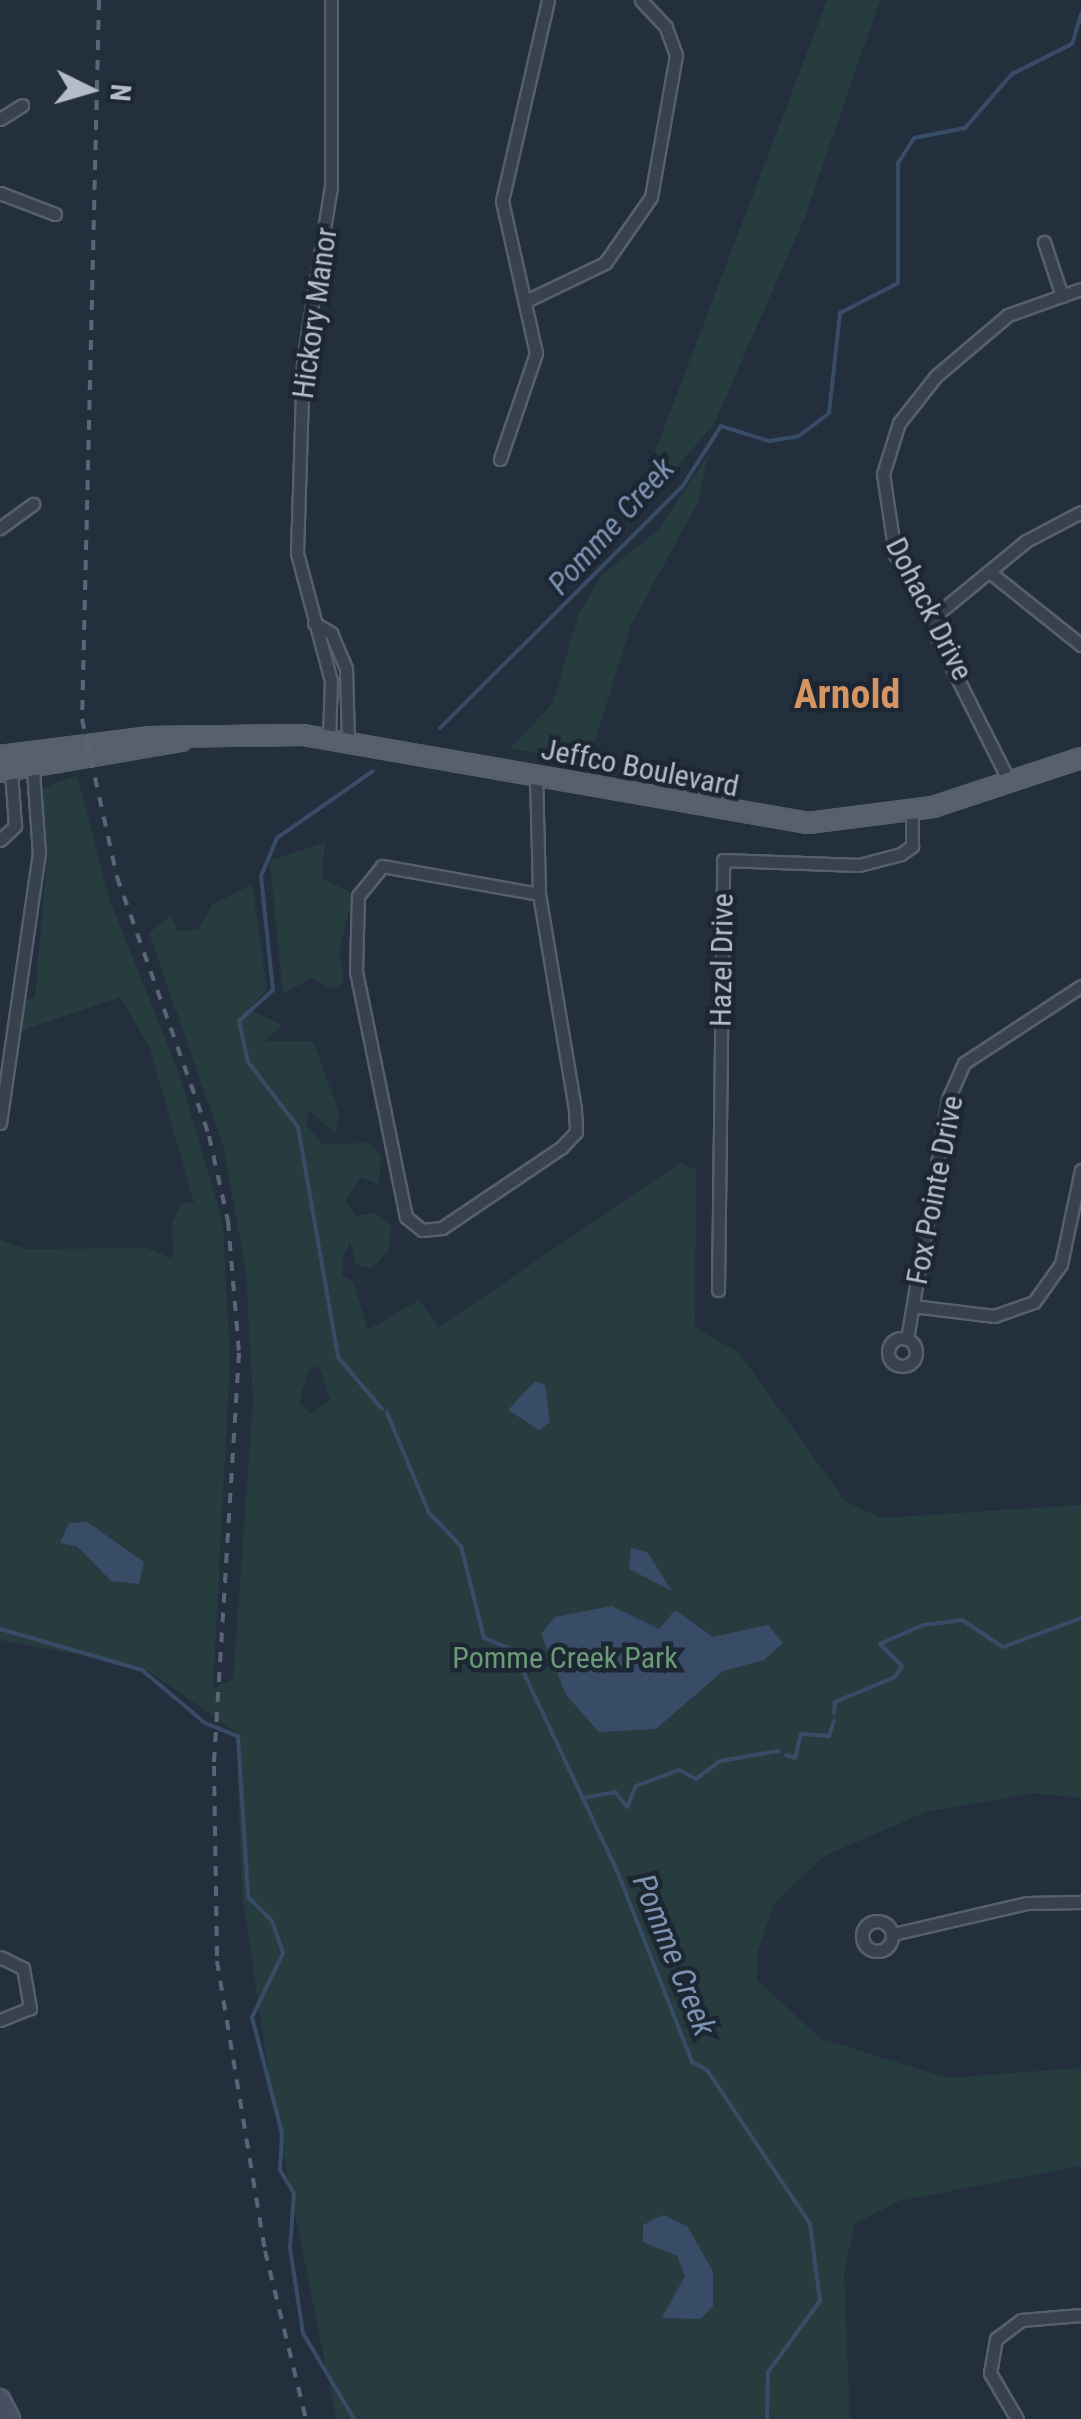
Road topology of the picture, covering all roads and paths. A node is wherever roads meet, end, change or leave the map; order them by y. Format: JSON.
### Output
{"nodes":[{"id":1,"x":331,"y":0,"type":"edge"},
{"id":2,"x":548,"y":0,"type":"edge"},
{"id":3,"x":641,"y":0,"type":"edge"},
{"id":4,"x":22,"y":105,"type":"dead end"},
{"id":5,"x":0,"y":119,"type":"edge"},
{"id":6,"x":0,"y":193,"type":"edge"},
{"id":7,"x":55,"y":214,"type":"dead end"},
{"id":8,"x":1044,"y":242,"type":"dead end"},
{"id":9,"x":1081,"y":290,"type":"edge"},
{"id":10,"x":1062,"y":296,"type":"junction"},
{"id":11,"x":530,"y":299,"type":"junction"},
{"id":12,"x":500,"y":460,"type":"dead end"},
{"id":13,"x":32,"y":504,"type":"dead end"},
{"id":14,"x":1081,"y":512,"type":"edge"},
{"id":15,"x":0,"y":528,"type":"edge"},
{"id":16,"x":992,"y":574,"type":"junction"},
{"id":17,"x":931,"y":619,"type":"junction"},
{"id":18,"x":314,"y":623,"type":"junction"},
{"id":19,"x":1081,"y":645,"type":"edge"},
{"id":20,"x":338,"y":739,"type":"junction"},
{"id":21,"x":183,"y":740,"type":"junction"},
{"id":22,"x":1081,"y":758,"type":"edge"},
{"id":23,"x":4,"y":766,"type":"edge"},
{"id":24,"x":33,"y":770,"type":"junction"},
{"id":25,"x":536,"y":776,"type":"junction"},
{"id":26,"x":1010,"y":783,"type":"junction"},
{"id":27,"x":912,"y":812,"type":"junction"},
{"id":28,"x":0,"y":840,"type":"edge"},
{"id":29,"x":539,"y":894,"type":"junction"},
{"id":30,"x":1081,"y":986,"type":"edge"},
{"id":31,"x":0,"y":1123,"type":"edge"},
{"id":32,"x":1081,"y":1170,"type":"edge"},
{"id":33,"x":718,"y":1290,"type":"dead end"},
{"id":34,"x":914,"y":1306,"type":"junction"},
{"id":35,"x":907,"y":1338,"type":"dead end"},
{"id":36,"x":1081,"y":1902,"type":"edge"},
{"id":37,"x":893,"y":1934,"type":"dead end"},
{"id":38,"x":0,"y":1957,"type":"edge"},
{"id":39,"x":0,"y":2020,"type":"edge"},
{"id":40,"x":1081,"y":2315,"type":"edge"},
{"id":41,"x":0,"y":2399,"type":"edge"},
{"id":42,"x":10,"y":2419,"type":"edge"},
{"id":43,"x":1017,"y":2419,"type":"edge"}],
"edges":[{"from":1,"to":18,"type":"street","name":"Hickory Manor"},
{"from":2,"to":11,"type":"street"},
{"from":3,"to":11,"type":"street"},
{"from":4,"to":5,"type":"street"},
{"from":6,"to":7,"type":"street"},
{"from":8,"to":10,"type":"street"},
{"from":9,"to":10,"type":"street","name":"Dohack Drive"},
{"from":10,"to":17,"type":"street","name":"Dohack Drive"},
{"from":11,"to":12,"type":"street"},
{"from":13,"to":15,"type":"street"},
{"from":14,"to":16,"type":"street"},
{"from":16,"to":17,"type":"street"},
{"from":16,"to":19,"type":"street"},
{"from":17,"to":26,"type":"street","name":"Dohack Drive"},
{"from":18,"to":20,"type":"street","name":"Hickory Manor"},
{"from":18,"to":20,"type":"street","name":"Hickory Manor"},
{"from":20,"to":21,"type":"main road","name":"Jeffco Boulevard"},
{"from":20,"to":25,"type":"main road","name":"Jeffco Boulevard"},
{"from":21,"to":23,"type":"main road","name":"Jeffco Boulevard"},
{"from":21,"to":24,"type":"main road","name":"Jeffco Boulevard"},
{"from":22,"to":26,"type":"main road","name":"Jeffco Boulevard"},
{"from":23,"to":24,"type":"main road","name":"Jeffco Boulevard"},
{"from":23,"to":28,"type":"street"},
{"from":24,"to":31,"type":"street"},
{"from":25,"to":27,"type":"main road","name":"Jeffco Boulevard"},
{"from":25,"to":29,"type":"street"},
{"from":26,"to":27,"type":"main road","name":"Jeffco Boulevard"},
{"from":27,"to":33,"type":"street","name":"Hazel Drive"},
{"from":29,"to":29,"type":"street"},
{"from":30,"to":34,"type":"street","name":"Fox Pointe Drive"},
{"from":32,"to":34,"type":"street"},
{"from":34,"to":35,"type":"street","name":"Fox Pointe Drive"},
{"from":36,"to":37,"type":"street"},
{"from":38,"to":39,"type":"street"},
{"from":40,"to":43,"type":"street"},
{"from":41,"to":42,"type":"street"}]}
